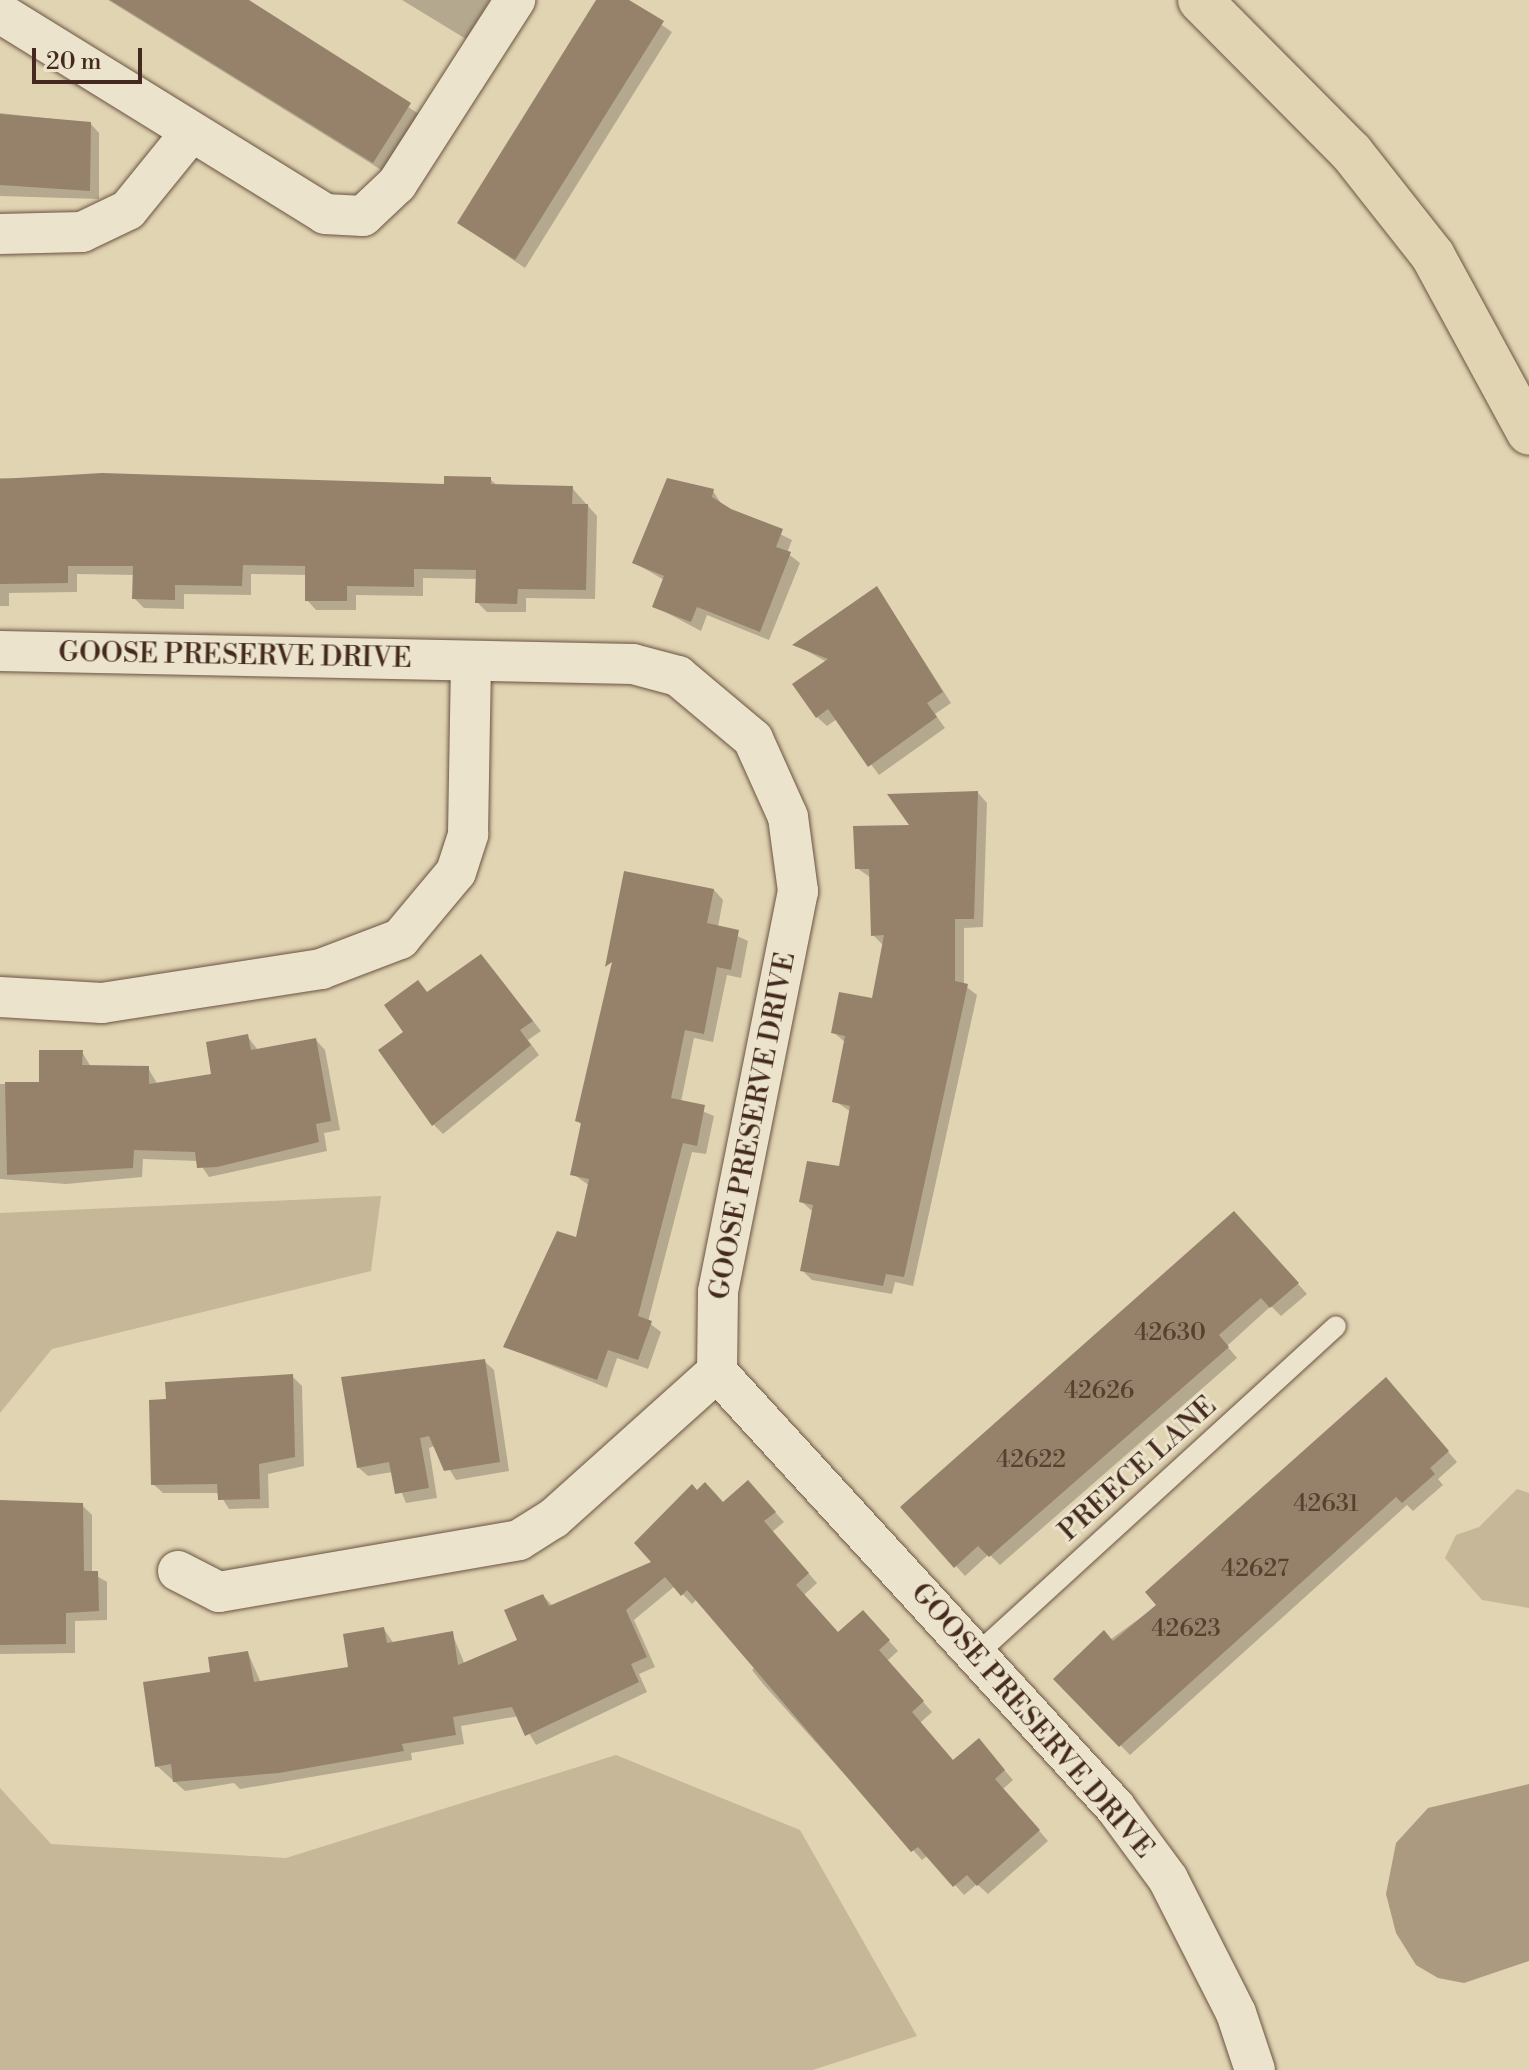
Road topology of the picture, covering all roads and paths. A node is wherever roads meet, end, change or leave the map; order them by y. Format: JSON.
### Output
{"nodes":[{"id":1,"x":515,"y":0,"type":"edge"},
{"id":2,"x":1200,"y":0,"type":"edge"},
{"id":3,"x":0,"y":13,"type":"edge"},
{"id":4,"x":189,"y":135,"type":"junction"},
{"id":5,"x":0,"y":234,"type":"edge"},
{"id":6,"x":1529,"y":433,"type":"edge"},
{"id":7,"x":0,"y":651,"type":"edge"},
{"id":8,"x":471,"y":661,"type":"junction"},
{"id":9,"x":0,"y":997,"type":"edge"},
{"id":10,"x":1336,"y":1326,"type":"dead end"},
{"id":11,"x":717,"y":1372,"type":"junction"},
{"id":12,"x":178,"y":1571,"type":"dead end"},
{"id":13,"x":977,"y":1654,"type":"junction"},
{"id":14,"x":1255,"y":2070,"type":"edge"}],
"edges":[{"from":1,"to":4,"type":"street"},
{"from":2,"to":6,"type":"highway"},
{"from":3,"to":4,"type":"street"},
{"from":4,"to":5,"type":"street"},
{"from":7,"to":8,"type":"street","name":"GOOSE PRESERVE DRIVE"},
{"from":8,"to":9,"type":"street"},
{"from":8,"to":11,"type":"street","name":"GOOSE PRESERVE DRIVE"},
{"from":10,"to":13,"type":"lane","name":"PREECE LANE"},
{"from":11,"to":12,"type":"street"},
{"from":11,"to":13,"type":"street","name":"GOOSE PRESERVE DRIVE"},
{"from":13,"to":14,"type":"street","name":"GOOSE PRESERVE DRIVE"}]}
